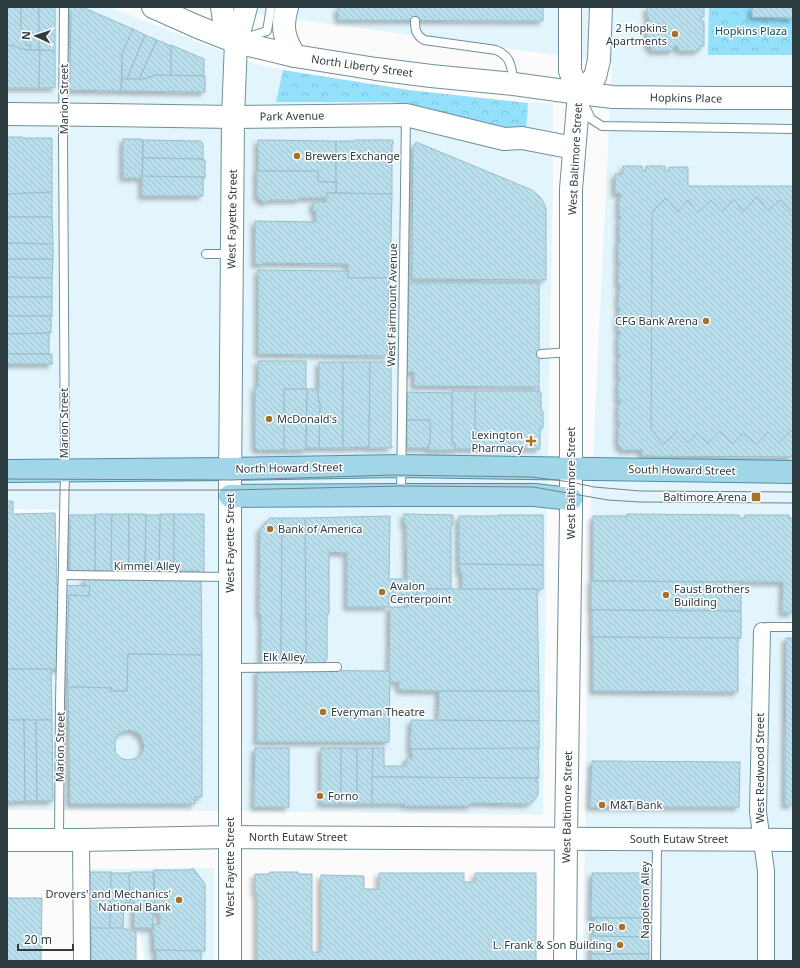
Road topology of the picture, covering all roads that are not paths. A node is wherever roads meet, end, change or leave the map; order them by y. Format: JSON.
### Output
{"nodes":[{"id":1,"x":64,"y":7,"type":"edge"},
{"id":2,"x":152,"y":7,"type":"edge"},
{"id":3,"x":222,"y":7,"type":"edge"},
{"id":4,"x":246,"y":7,"type":"edge"},
{"id":5,"x":271,"y":7,"type":"edge"},
{"id":6,"x":287,"y":7,"type":"edge"},
{"id":7,"x":570,"y":7,"type":"edge"},
{"id":8,"x":601,"y":7,"type":"edge"},
{"id":9,"x":415,"y":20,"type":"dead end"},
{"id":10,"x":236,"y":42,"type":"junction"},
{"id":11,"x":295,"y":56,"type":"junction"},
{"id":12,"x":514,"y":84,"type":"junction"},
{"id":13,"x":579,"y":93,"type":"junction"},
{"id":14,"x":793,"y":98,"type":"edge"},
{"id":15,"x":7,"y":114,"type":"edge"},
{"id":16,"x":63,"y":115,"type":"junction"},
{"id":17,"x":406,"y":115,"type":"junction"},
{"id":18,"x":233,"y":117,"type":"junction"},
{"id":19,"x":793,"y":129,"type":"edge"},
{"id":20,"x":574,"y":148,"type":"junction"},
{"id":21,"x":206,"y":254,"type":"dead end"},
{"id":22,"x":232,"y":254,"type":"junction"},
{"id":23,"x":571,"y":352,"type":"junction"},
{"id":24,"x":541,"y":354,"type":"dead end"},
{"id":25,"x":401,"y":466,"type":"junction"},
{"id":26,"x":571,"y":469,"type":"junction"},
{"id":27,"x":230,"y":470,"type":"junction"},
{"id":28,"x":7,"y":471,"type":"edge"},
{"id":29,"x":65,"y":471,"type":"junction"},
{"id":30,"x":793,"y":472,"type":"edge"},
{"id":31,"x":401,"y":494,"type":"junction"},
{"id":32,"x":230,"y":496,"type":"junction"},
{"id":33,"x":571,"y":499,"type":"junction"},
{"id":34,"x":63,"y":576,"type":"junction"},
{"id":35,"x":230,"y":577,"type":"junction"},
{"id":36,"x":793,"y":626,"type":"edge"},
{"id":37,"x":762,"y":631,"type":"joint"},
{"id":38,"x":230,"y":668,"type":"junction"},
{"id":39,"x":337,"y":668,"type":"dead end"},
{"id":40,"x":230,"y":837,"type":"junction"},
{"id":41,"x":566,"y":838,"type":"junction"},
{"id":42,"x":657,"y":839,"type":"junction"},
{"id":43,"x":7,"y":840,"type":"edge"},
{"id":44,"x":59,"y":840,"type":"junction"},
{"id":45,"x":82,"y":840,"type":"junction"},
{"id":46,"x":762,"y":840,"type":"junction"},
{"id":47,"x":793,"y":840,"type":"edge"},
{"id":48,"x":82,"y":961,"type":"edge"},
{"id":49,"x":230,"y":961,"type":"edge"},
{"id":50,"x":565,"y":961,"type":"edge"},
{"id":51,"x":656,"y":961,"type":"edge"},
{"id":52,"x":766,"y":961,"type":"edge"}],
"edges":[{"from":1,"to":16,"type":"lane","name":"Marion Street"},
{"from":2,"to":10,"type":"main road","name":"North Liberty Street"},
{"from":3,"to":10,"type":"main road"},
{"from":4,"to":10,"type":"main road","name":"West Fayette Street"},
{"from":5,"to":10,"type":"lane"},
{"from":6,"to":11,"type":"main road"},
{"from":7,"to":13,"type":"main road","name":"West Baltimore Street"},
{"from":8,"to":13,"type":"main road"},
{"from":9,"to":12,"type":"lane"},
{"from":10,"to":11,"type":"main road","name":"North Liberty Street"},
{"from":10,"to":18,"type":"main road","name":"West Fayette Street"},
{"from":11,"to":12,"type":"main road","name":"North Liberty Street"},
{"from":12,"to":13,"type":"main road","name":"North Liberty Street"},
{"from":13,"to":14,"type":"main road","name":"Hopkins Place"},
{"from":13,"to":19,"type":"lane"},
{"from":13,"to":20,"type":"main road","name":"West Baltimore Street"},
{"from":15,"to":16,"type":"main road","name":"Park Avenue"},
{"from":16,"to":18,"type":"main road","name":"Park Avenue"},
{"from":16,"to":29,"type":"lane","name":"Marion Street"},
{"from":17,"to":18,"type":"main road","name":"Park Avenue"},
{"from":17,"to":20,"type":"main road","name":"Park Avenue"},
{"from":17,"to":25,"type":"lane","name":"West Fairmount Avenue"},
{"from":18,"to":22,"type":"main road","name":"West Fayette Street"},
{"from":20,"to":23,"type":"main road","name":"West Baltimore Street"},
{"from":21,"to":22,"type":"lane"},
{"from":22,"to":27,"type":"main road","name":"West Fayette Street"},
{"from":23,"to":24,"type":"lane"},
{"from":23,"to":26,"type":"main road","name":"West Baltimore Street"},
{"from":25,"to":26,"type":"main road","name":"North Howard Street"},
{"from":25,"to":27,"type":"main road","name":"North Howard Street"},
{"from":25,"to":31,"type":"lane","name":"West Fairmount Avenue"},
{"from":26,"to":30,"type":"main road","name":"South Howard Street"},
{"from":26,"to":33,"type":"main road","name":"West Baltimore Street"},
{"from":27,"to":29,"type":"main road","name":"North Howard Street"},
{"from":27,"to":32,"type":"main road","name":"West Fayette Street"},
{"from":28,"to":29,"type":"main road","name":"North Howard Street"},
{"from":29,"to":34,"type":"lane","name":"Marion Street"},
{"from":31,"to":32,"type":"main road"},
{"from":31,"to":33,"type":"main road"},
{"from":32,"to":35,"type":"main road","name":"West Fayette Street"},
{"from":33,"to":41,"type":"main road","name":"West Baltimore Street"},
{"from":34,"to":35,"type":"lane","name":"Kimmel Alley"},
{"from":34,"to":44,"type":"lane","name":"Marion Street"},
{"from":35,"to":38,"type":"main road","name":"West Fayette Street"},
{"from":36,"to":37,"type":"lane","name":"West Redwood Street"},
{"from":37,"to":46,"type":"street","name":"West Redwood Street"},
{"from":38,"to":39,"type":"lane","name":"Elk Alley"},
{"from":38,"to":40,"type":"main road","name":"West Fayette Street"},
{"from":40,"to":41,"type":"main road","name":"North Eutaw Street"},
{"from":40,"to":45,"type":"main road","name":"North Eutaw Street"},
{"from":40,"to":49,"type":"main road","name":"West Fayette Street"},
{"from":41,"to":42,"type":"main road","name":"South Eutaw Street"},
{"from":41,"to":50,"type":"main road","name":"West Baltimore Street"},
{"from":42,"to":46,"type":"main road","name":"South Eutaw Street"},
{"from":42,"to":51,"type":"lane","name":"Napoleon Alley"},
{"from":43,"to":44,"type":"main road","name":"North Eutaw Street"},
{"from":44,"to":45,"type":"main road","name":"North Eutaw Street"},
{"from":45,"to":48,"type":"street"},
{"from":46,"to":47,"type":"main road","name":"South Eutaw Street"},
{"from":46,"to":52,"type":"street","name":"West Redwood Street"}]}
